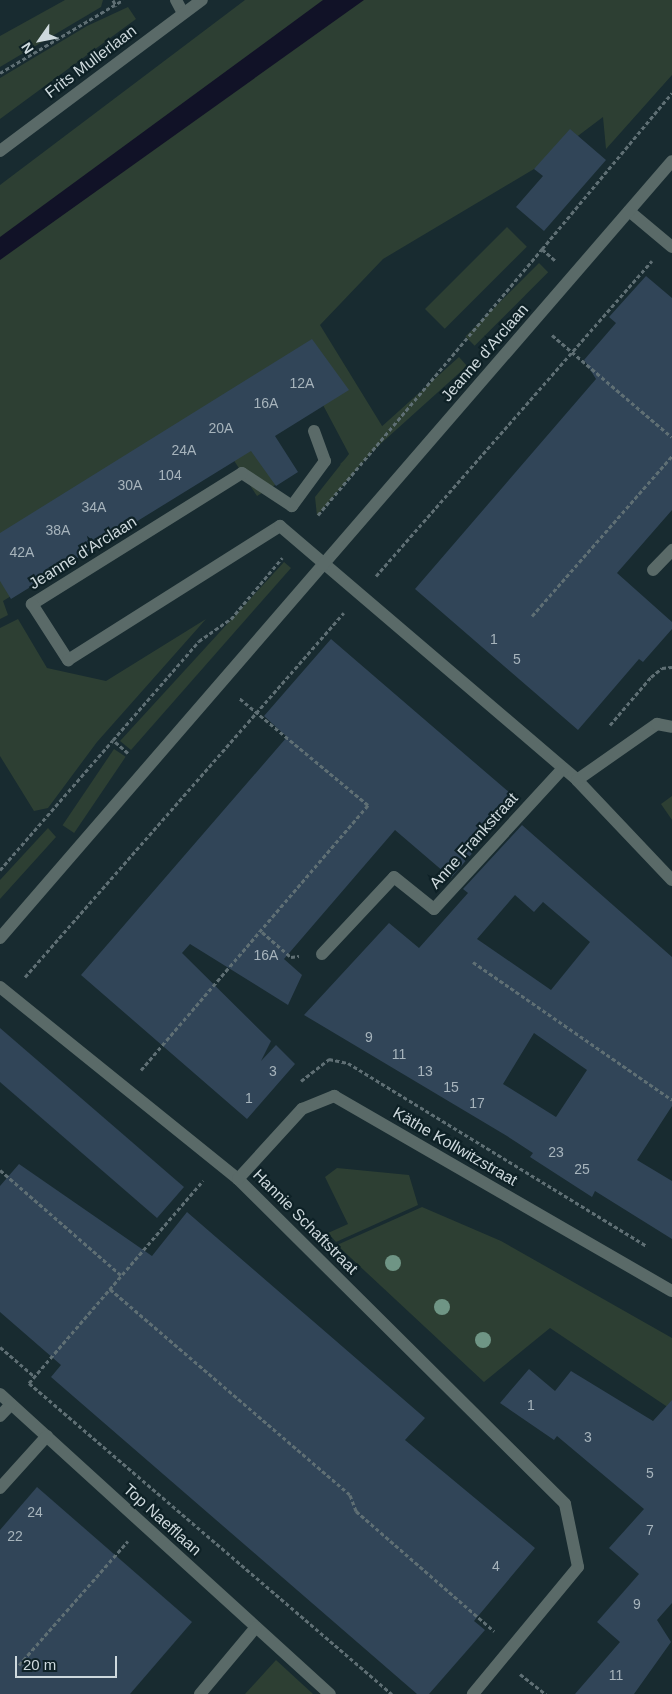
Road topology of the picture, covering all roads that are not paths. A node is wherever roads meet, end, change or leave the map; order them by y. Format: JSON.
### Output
{"nodes":[{"id":1,"x":176,"y":0,"type":"edge"},
{"id":2,"x":202,"y":0,"type":"edge"},
{"id":3,"x":183,"y":13,"type":"junction"},
{"id":4,"x":0,"y":151,"type":"edge"},
{"id":5,"x":672,"y":161,"type":"edge"},
{"id":6,"x":629,"y":211,"type":"junction"},
{"id":7,"x":670,"y":246,"type":"edge"},
{"id":8,"x":314,"y":431,"type":"dead end"},
{"id":9,"x":292,"y":506,"type":"junction"},
{"id":10,"x":280,"y":526,"type":"junction"},
{"id":11,"x":672,"y":550,"type":"edge"},
{"id":12,"x":322,"y":566,"type":"junction"},
{"id":13,"x":653,"y":570,"type":"dead end"},
{"id":14,"x":672,"y":727,"type":"edge"},
{"id":15,"x":564,"y":768,"type":"junction"},
{"id":16,"x":577,"y":780,"type":"junction"},
{"id":17,"x":672,"y":880,"type":"edge"},
{"id":18,"x":0,"y":938,"type":"edge"},
{"id":19,"x":322,"y":954,"type":"road end"},
{"id":20,"x":5,"y":990,"type":"edge"},
{"id":21,"x":238,"y":1179,"type":"junction"},
{"id":22,"x":672,"y":1291,"type":"edge"},
{"id":23,"x":0,"y":1394,"type":"edge"},
{"id":24,"x":11,"y":1404,"type":"junction"},
{"id":25,"x":0,"y":1416,"type":"edge"},
{"id":26,"x":47,"y":1436,"type":"junction"},
{"id":27,"x":0,"y":1488,"type":"edge"},
{"id":28,"x":256,"y":1627,"type":"junction"},
{"id":29,"x":200,"y":1694,"type":"edge"},
{"id":30,"x":330,"y":1694,"type":"edge"},
{"id":31,"x":473,"y":1694,"type":"edge"}],
"edges":[{"from":1,"to":3,"type":"street"},
{"from":2,"to":3,"type":"street","name":"Frits Mullerlaan"},
{"from":3,"to":4,"type":"street","name":"Frits Mullerlaan"},
{"from":5,"to":6,"type":"street","name":"Jeanne d'Arclaan"},
{"from":6,"to":7,"type":"street"},
{"from":6,"to":12,"type":"street","name":"Jeanne d'Arclaan"},
{"from":8,"to":9,"type":"street"},
{"from":9,"to":10,"type":"street"},
{"from":9,"to":10,"type":"street","name":"Jeanne d'Arclaan"},
{"from":10,"to":12,"type":"street"},
{"from":11,"to":13,"type":"street"},
{"from":12,"to":15,"type":"street"},
{"from":12,"to":18,"type":"street","name":"Jeanne d'Arclaan"},
{"from":14,"to":16,"type":"street"},
{"from":15,"to":16,"type":"street"},
{"from":15,"to":19,"type":"street","name":"Anne Frankstraat"},
{"from":16,"to":17,"type":"street"},
{"from":20,"to":21,"type":"street","name":"Hannie Schaftstraat"},
{"from":21,"to":22,"type":"street","name":"Käthe Kollwitzstraat"},
{"from":21,"to":31,"type":"street","name":"Hannie Schaftstraat"},
{"from":23,"to":24,"type":"street","name":"Top Naefflaan"},
{"from":24,"to":25,"type":"street"},
{"from":24,"to":26,"type":"street","name":"Top Naefflaan"},
{"from":26,"to":27,"type":"street"},
{"from":26,"to":28,"type":"street","name":"Top Naefflaan"},
{"from":28,"to":29,"type":"street"},
{"from":28,"to":30,"type":"street","name":"Top Naefflaan"}]}
